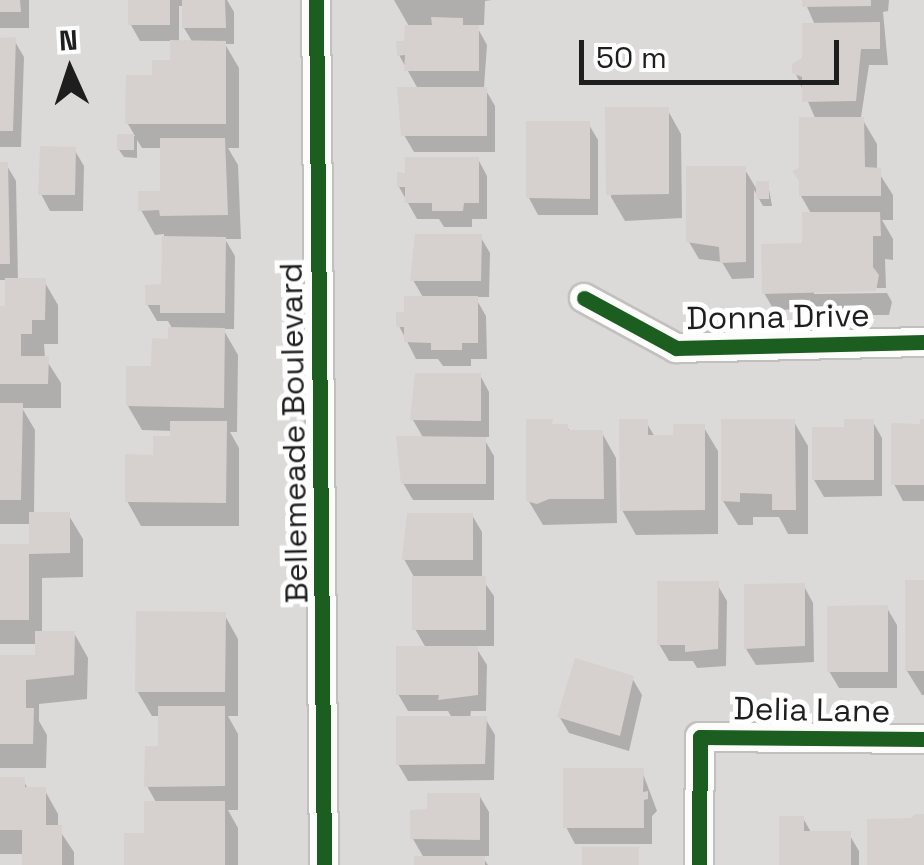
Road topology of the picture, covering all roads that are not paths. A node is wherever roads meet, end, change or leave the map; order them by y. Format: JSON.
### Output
{"nodes":[{"id":1,"x":316,"y":0,"type":"edge"},
{"id":2,"x":584,"y":298,"type":"dead end"},
{"id":3,"x":924,"y":342,"type":"edge"},
{"id":4,"x":924,"y":739,"type":"edge"},
{"id":5,"x":324,"y":865,"type":"edge"},
{"id":6,"x":699,"y":865,"type":"edge"}],
"edges":[{"from":1,"to":5,"type":"street","name":"Bellemeade Boulevard"},
{"from":2,"to":3,"type":"street","name":"Donna Drive"},
{"from":4,"to":6,"type":"street","name":"Delia Lane"}]}
